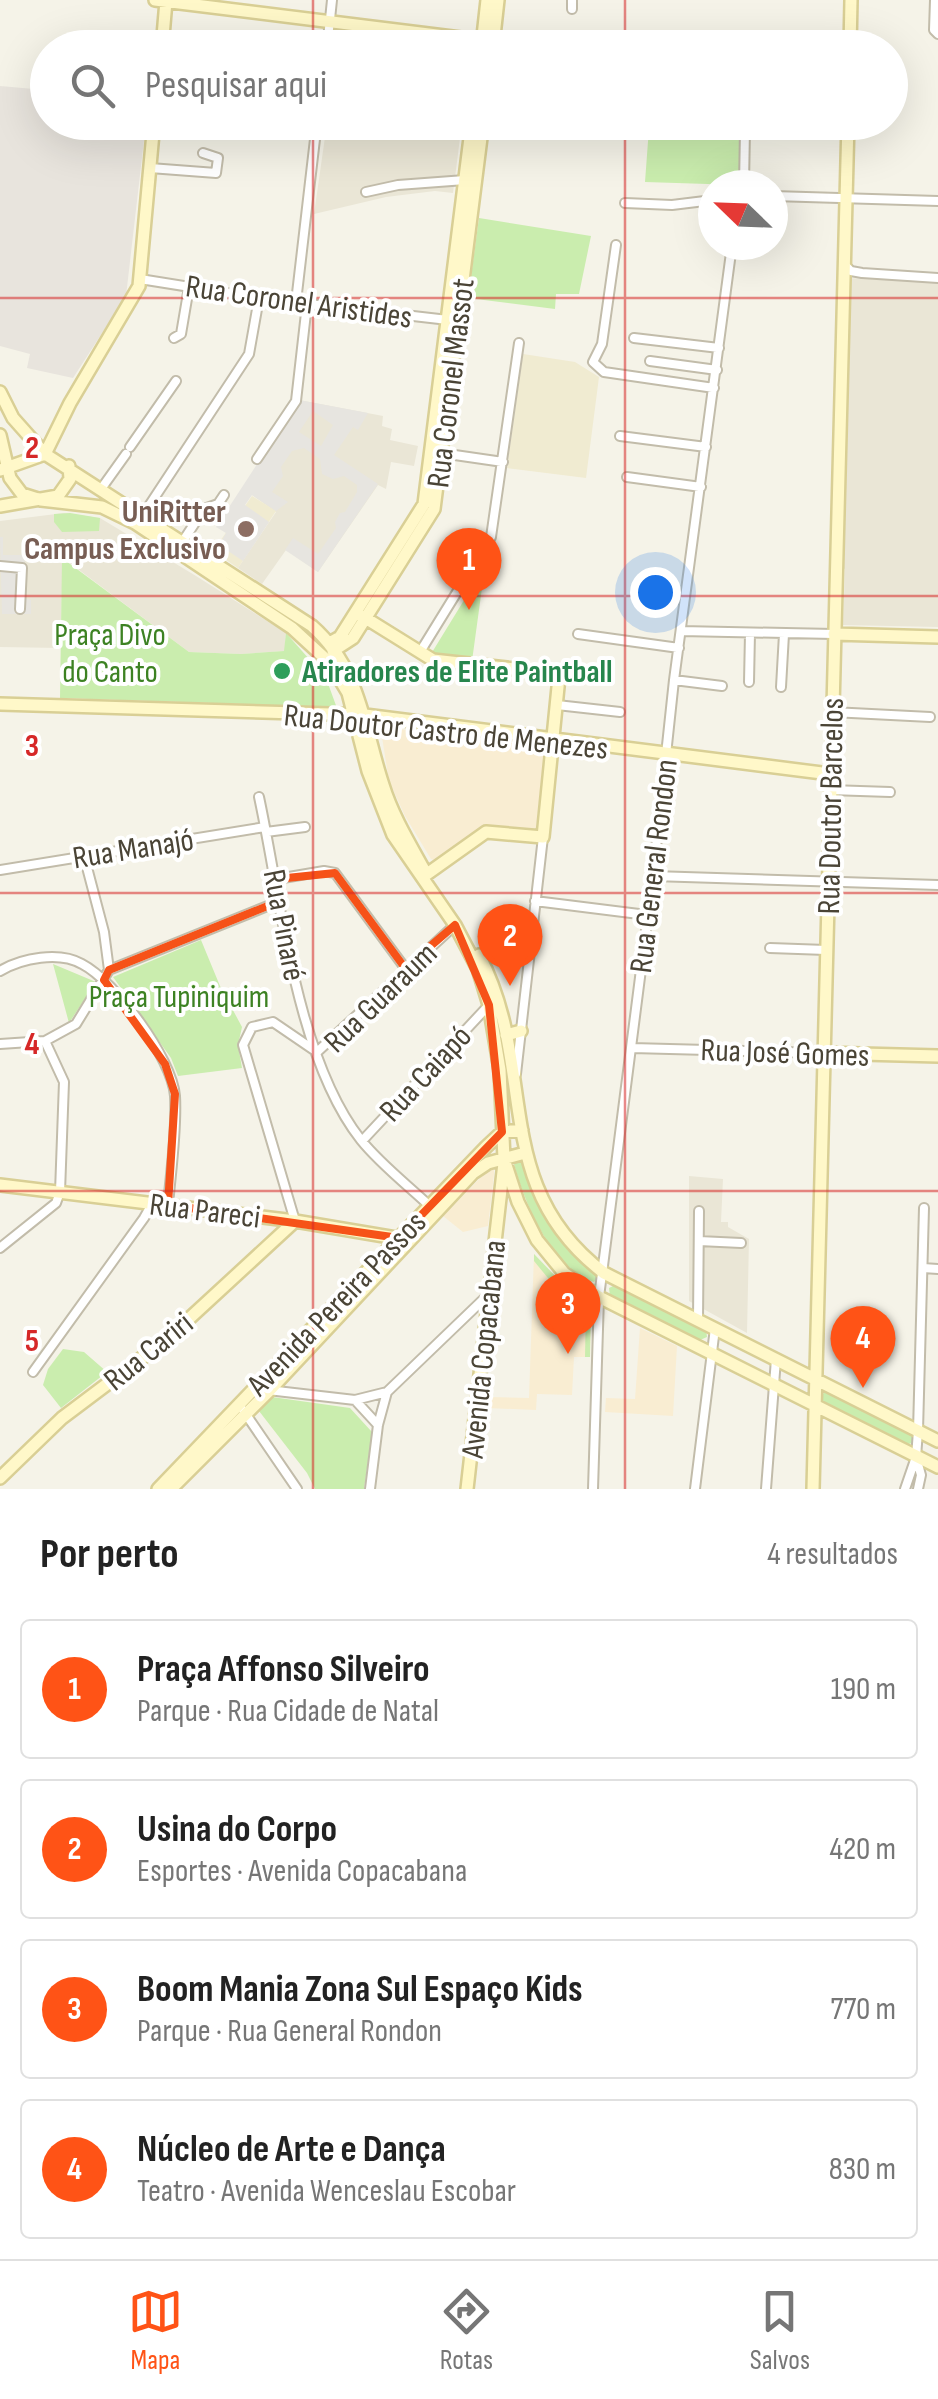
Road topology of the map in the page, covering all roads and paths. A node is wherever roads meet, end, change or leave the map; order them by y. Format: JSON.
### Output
{"nodes":[{"id":1,"x":162,"y":0,"type":"edge"},
{"id":2,"x":332,"y":0,"type":"edge"},
{"id":3,"x":488,"y":0,"type":"edge"},
{"id":4,"x":498,"y":0,"type":"edge"},
{"id":5,"x":851,"y":0,"type":"edge"},
{"id":6,"x":935,"y":0,"type":"edge"},
{"id":7,"x":242,"y":5,"type":"edge"},
{"id":8,"x":330,"y":21,"type":"junction"},
{"id":9,"x":162,"y":30,"type":"edge"},
{"id":10,"x":329,"y":30,"type":"edge"},
{"id":11,"x":391,"y":30,"type":"edge"},
{"id":12,"x":487,"y":30,"type":"edge"},
{"id":13,"x":490,"y":30,"type":"edge"},
{"id":14,"x":850,"y":30,"type":"edge"},
{"id":15,"x":938,"y":34,"type":"edge"},
{"id":16,"x":152,"y":140,"type":"edge"},
{"id":17,"x":315,"y":140,"type":"edge"},
{"id":18,"x":470,"y":140,"type":"edge"},
{"id":19,"x":480,"y":140,"type":"edge"},
{"id":20,"x":745,"y":140,"type":"edge"},
{"id":21,"x":848,"y":140,"type":"edge"},
{"id":22,"x":203,"y":153,"type":"dead end"},
{"id":23,"x":150,"y":168,"type":"junction"},
{"id":24,"x":744,"y":170,"type":"edge"},
{"id":25,"x":465,"y":180,"type":"junction"},
{"id":26,"x":366,"y":192,"type":"dead end"},
{"id":27,"x":788,"y":196,"type":"edge"},
{"id":28,"x":846,"y":198,"type":"junction"},
{"id":29,"x":938,"y":201,"type":"edge"},
{"id":30,"x":698,"y":202,"type":"edge"},
{"id":31,"x":625,"y":203,"type":"dead end"},
{"id":32,"x":616,"y":245,"type":"dead end"},
{"id":33,"x":730,"y":260,"type":"edge"},
{"id":34,"x":842,"y":261,"type":"junction"},
{"id":35,"x":938,"y":278,"type":"edge"},
{"id":36,"x":140,"y":280,"type":"junction"},
{"id":37,"x":190,"y":287,"type":"junction"},
{"id":38,"x":260,"y":298,"type":"junction"},
{"id":39,"x":296,"y":302,"type":"junction"},
{"id":40,"x":307,"y":304,"type":"junction"},
{"id":41,"x":453,"y":321,"type":"junction"},
{"id":42,"x":174,"y":338,"type":"dead end"},
{"id":43,"x":634,"y":338,"type":"dead end"},
{"id":44,"x":520,"y":344,"type":"dead end"},
{"id":45,"x":720,"y":348,"type":"junction"},
{"id":46,"x":650,"y":361,"type":"dead end"},
{"id":47,"x":716,"y":370,"type":"junction"},
{"id":48,"x":176,"y":381,"type":"dead end"},
{"id":49,"x":714,"y":388,"type":"junction"},
{"id":50,"x":0,"y":392,"type":"edge"},
{"id":51,"x":620,"y":436,"type":"dead end"},
{"id":52,"x":0,"y":437,"type":"edge"},
{"id":53,"x":706,"y":448,"type":"junction"},
{"id":54,"x":442,"y":453,"type":"junction"},
{"id":55,"x":46,"y":454,"type":"junction"},
{"id":56,"x":257,"y":459,"type":"dead end"},
{"id":57,"x":503,"y":462,"type":"junction"},
{"id":58,"x":69,"y":466,"type":"junction"},
{"id":59,"x":4,"y":468,"type":"edge"},
{"id":60,"x":627,"y":477,"type":"dead end"},
{"id":61,"x":701,"y":487,"type":"junction"},
{"id":62,"x":101,"y":489,"type":"junction"},
{"id":63,"x":224,"y":495,"type":"dead end"},
{"id":64,"x":40,"y":500,"type":"junction"},
{"id":65,"x":0,"y":506,"type":"edge"},
{"id":66,"x":143,"y":516,"type":"junction"},
{"id":67,"x":183,"y":541,"type":"junction"},
{"id":68,"x":0,"y":566,"type":"edge"},
{"id":69,"x":20,"y":608,"type":"dead end"},
{"id":70,"x":361,"y":615,"type":"junction"},
{"id":71,"x":682,"y":631,"type":"junction"},
{"id":72,"x":750,"y":633,"type":"junction"},
{"id":73,"x":578,"y":634,"type":"dead end"},
{"id":74,"x":784,"y":634,"type":"junction"},
{"id":75,"x":834,"y":634,"type":"junction"},
{"id":76,"x":938,"y":637,"type":"edge"},
{"id":77,"x":353,"y":638,"type":"junction"},
{"id":78,"x":334,"y":646,"type":"junction"},
{"id":79,"x":315,"y":648,"type":"junction"},
{"id":80,"x":679,"y":648,"type":"junction"},
{"id":81,"x":420,"y":652,"type":"junction"},
{"id":82,"x":350,"y":674,"type":"junction"},
{"id":83,"x":674,"y":680,"type":"junction"},
{"id":84,"x":748,"y":682,"type":"dead end"},
{"id":85,"x":722,"y":686,"type":"dead end"},
{"id":86,"x":781,"y":687,"type":"dead end"},
{"id":87,"x":0,"y":704,"type":"edge"},
{"id":88,"x":557,"y":705,"type":"junction"},
{"id":89,"x":620,"y":712,"type":"dead end"},
{"id":90,"x":832,"y":712,"type":"junction"},
{"id":91,"x":354,"y":715,"type":"junction"},
{"id":92,"x":930,"y":718,"type":"dead end"},
{"id":93,"x":393,"y":719,"type":"junction"},
{"id":94,"x":554,"y":740,"type":"junction"},
{"id":95,"x":374,"y":751,"type":"junction"},
{"id":96,"x":666,"y":755,"type":"junction"},
{"id":97,"x":830,"y":774,"type":"junction"},
{"id":98,"x":830,"y":790,"type":"junction"},
{"id":99,"x":890,"y":792,"type":"dead end"},
{"id":100,"x":259,"y":797,"type":"dead end"},
{"id":101,"x":306,"y":827,"type":"dead end"},
{"id":102,"x":266,"y":830,"type":"junction"},
{"id":103,"x":543,"y":838,"type":"junction"},
{"id":104,"x":84,"y":856,"type":"junction"},
{"id":105,"x":413,"y":865,"type":"junction"},
{"id":106,"x":0,"y":871,"type":"edge"},
{"id":107,"x":427,"y":874,"type":"junction"},
{"id":108,"x":654,"y":876,"type":"junction"},
{"id":109,"x":276,"y":879,"type":"junction"},
{"id":110,"x":828,"y":883,"type":"junction"},
{"id":111,"x":938,"y":885,"type":"edge"},
{"id":112,"x":535,"y":900,"type":"junction"},
{"id":113,"x":280,"y":901,"type":"junction"},
{"id":114,"x":647,"y":915,"type":"junction"},
{"id":115,"x":454,"y":925,"type":"junction"},
{"id":116,"x":770,"y":948,"type":"dead end"},
{"id":117,"x":826,"y":950,"type":"junction"},
{"id":118,"x":405,"y":968,"type":"junction"},
{"id":119,"x":109,"y":970,"type":"junction"},
{"id":120,"x":0,"y":971,"type":"edge"},
{"id":121,"x":104,"y":980,"type":"junction"},
{"id":122,"x":489,"y":1005,"type":"junction"},
{"id":123,"x":521,"y":1030,"type":"junction"},
{"id":124,"x":506,"y":1035,"type":"junction"},
{"id":125,"x":45,"y":1041,"type":"junction"},
{"id":126,"x":0,"y":1044,"type":"edge"},
{"id":127,"x":632,"y":1048,"type":"junction"},
{"id":128,"x":317,"y":1052,"type":"junction"},
{"id":129,"x":510,"y":1053,"type":"junction"},
{"id":130,"x":824,"y":1053,"type":"junction"},
{"id":131,"x":938,"y":1056,"type":"edge"},
{"id":132,"x":500,"y":1070,"type":"junction"},
{"id":133,"x":515,"y":1078,"type":"junction"},
{"id":134,"x":522,"y":1130,"type":"junction"},
{"id":135,"x":502,"y":1132,"type":"junction"},
{"id":136,"x":362,"y":1142,"type":"junction"},
{"id":137,"x":526,"y":1153,"type":"junction"},
{"id":138,"x":504,"y":1159,"type":"junction"},
{"id":139,"x":471,"y":1170,"type":"junction"},
{"id":140,"x":0,"y":1185,"type":"edge"},
{"id":141,"x":60,"y":1192,"type":"junction"},
{"id":142,"x":518,"y":1202,"type":"junction"},
{"id":143,"x":152,"y":1204,"type":"junction"},
{"id":144,"x":168,"y":1205,"type":"junction"},
{"id":145,"x":924,"y":1208,"type":"dead end"},
{"id":146,"x":433,"y":1209,"type":"junction"},
{"id":147,"x":499,"y":1210,"type":"junction"},
{"id":148,"x":699,"y":1211,"type":"dead end"},
{"id":149,"x":295,"y":1221,"type":"junction"},
{"id":150,"x":404,"y":1240,"type":"junction"},
{"id":151,"x":698,"y":1241,"type":"junction"},
{"id":152,"x":741,"y":1243,"type":"dead end"},
{"id":153,"x":0,"y":1248,"type":"edge"},
{"id":154,"x":923,"y":1268,"type":"junction"},
{"id":155,"x":938,"y":1268,"type":"edge"},
{"id":156,"x":604,"y":1273,"type":"junction"},
{"id":157,"x":490,"y":1293,"type":"junction"},
{"id":158,"x":599,"y":1297,"type":"junction"},
{"id":159,"x":329,"y":1319,"type":"junction"},
{"id":160,"x":698,"y":1320,"type":"junction"},
{"id":161,"x":714,"y":1328,"type":"junction"},
{"id":162,"x":710,"y":1353,"type":"junction"},
{"id":163,"x":776,"y":1359,"type":"junction"},
{"id":164,"x":33,"y":1372,"type":"dead end"},
{"id":165,"x":817,"y":1380,"type":"junction"},
{"id":166,"x":772,"y":1384,"type":"junction"},
{"id":167,"x":254,"y":1388,"type":"junction"},
{"id":168,"x":270,"y":1390,"type":"junction"},
{"id":169,"x":387,"y":1392,"type":"junction"},
{"id":170,"x":355,"y":1400,"type":"junction"},
{"id":171,"x":816,"y":1406,"type":"junction"},
{"id":172,"x":242,"y":1409,"type":"junction"},
{"id":173,"x":378,"y":1426,"type":"junction"},
{"id":174,"x":918,"y":1431,"type":"junction"},
{"id":175,"x":938,"y":1441,"type":"edge"},
{"id":176,"x":916,"y":1457,"type":"junction"},
{"id":177,"x":938,"y":1468,"type":"edge"},
{"id":178,"x":0,"y":1478,"type":"edge"},
{"id":179,"x":158,"y":1489,"type":"edge"},
{"id":180,"x":171,"y":1489,"type":"edge"},
{"id":181,"x":297,"y":1489,"type":"edge"},
{"id":182,"x":370,"y":1489,"type":"edge"},
{"id":183,"x":467,"y":1489,"type":"edge"},
{"id":184,"x":594,"y":1489,"type":"edge"},
{"id":185,"x":695,"y":1489,"type":"edge"},
{"id":186,"x":766,"y":1489,"type":"edge"},
{"id":187,"x":813,"y":1489,"type":"edge"},
{"id":188,"x":905,"y":1489,"type":"edge"},
{"id":189,"x":918,"y":1489,"type":"edge"}],
"edges":[{"from":1,"to":7,"type":"street"},
{"from":1,"to":9,"type":"street"},
{"from":2,"to":8,"type":"street"},
{"from":3,"to":12,"type":"street"},
{"from":4,"to":13,"type":"street"},
{"from":5,"to":14,"type":"street"},
{"from":6,"to":15,"type":"street"},
{"from":7,"to":8,"type":"street"},
{"from":8,"to":10,"type":"street"},
{"from":8,"to":11,"type":"street"},
{"from":16,"to":23,"type":"street"},
{"from":17,"to":39,"type":"street"},
{"from":18,"to":25,"type":"street","name":"Rua Coronel Massot"},
{"from":19,"to":41,"type":"street","name":"Rua Coronel Massot"},
{"from":20,"to":24,"type":"street"},
{"from":21,"to":28,"type":"street","name":"Rua Doutor Barcelos"},
{"from":22,"to":23,"type":"street"},
{"from":23,"to":36,"type":"street"},
{"from":25,"to":26,"type":"street"},
{"from":25,"to":41,"type":"street","name":"Rua Coronel Massot"},
{"from":27,"to":28,"type":"street"},
{"from":28,"to":29,"type":"street"},
{"from":28,"to":34,"type":"street","name":"Rua Doutor Barcelos"},
{"from":30,"to":31,"type":"street"},
{"from":32,"to":49,"type":"street"},
{"from":33,"to":45,"type":"street","name":"Rua General Rondon"},
{"from":34,"to":35,"type":"street"},
{"from":34,"to":75,"type":"street","name":"Rua Doutor Barcelos"},
{"from":36,"to":37,"type":"street","name":"Rua Coronel Aristides"},
{"from":36,"to":55,"type":"street"},
{"from":37,"to":38,"type":"street","name":"Rua Coronel Aristides"},
{"from":37,"to":42,"type":"street"},
{"from":38,"to":39,"type":"street","name":"Rua Coronel Aristides"},
{"from":38,"to":66,"type":"street"},
{"from":39,"to":40,"type":"street","name":"Rua Coronel Aristides"},
{"from":40,"to":41,"type":"street","name":"Rua Coronel Aristides"},
{"from":40,"to":56,"type":"street"},
{"from":41,"to":54,"type":"street","name":"Rua Coronel Massot"},
{"from":41,"to":70,"type":"street","name":"Rua Coronel Massot"},
{"from":43,"to":45,"type":"street"},
{"from":44,"to":57,"type":"street"},
{"from":45,"to":47,"type":"street","name":"Rua General Rondon"},
{"from":46,"to":47,"type":"street"},
{"from":47,"to":49,"type":"street","name":"Rua General Rondon"},
{"from":48,"to":62,"type":"street"},
{"from":49,"to":53,"type":"street","name":"Rua General Rondon"},
{"from":50,"to":55,"type":"street"},
{"from":51,"to":53,"type":"street"},
{"from":52,"to":59,"type":"street"},
{"from":53,"to":61,"type":"street","name":"Rua General Rondon"},
{"from":54,"to":57,"type":"street"},
{"from":54,"to":70,"type":"street","name":"Rua Coronel Massot"},
{"from":55,"to":58,"type":"street"},
{"from":55,"to":59,"type":"street"},
{"from":57,"to":81,"type":"street"},
{"from":58,"to":62,"type":"street"},
{"from":58,"to":64,"type":"street"},
{"from":59,"to":64,"type":"street"},
{"from":60,"to":61,"type":"street"},
{"from":61,"to":71,"type":"street","name":"Rua General Rondon"},
{"from":62,"to":66,"type":"street"},
{"from":63,"to":67,"type":"street"},
{"from":64,"to":65,"type":"street"},
{"from":64,"to":79,"type":"street"},
{"from":66,"to":67,"type":"street"},
{"from":67,"to":78,"type":"street"},
{"from":68,"to":69,"type":"street"},
{"from":70,"to":77,"type":"street","name":"Rua Coronel Massot"},
{"from":70,"to":78,"type":"street","name":"Rua Coronel Massot"},
{"from":70,"to":81,"type":"street"},
{"from":71,"to":72,"type":"street"},
{"from":71,"to":80,"type":"street","name":"Rua General Rondon"},
{"from":72,"to":74,"type":"street"},
{"from":72,"to":84,"type":"street"},
{"from":73,"to":80,"type":"street"},
{"from":74,"to":75,"type":"street"},
{"from":74,"to":86,"type":"street"},
{"from":75,"to":76,"type":"street"},
{"from":75,"to":90,"type":"street","name":"Rua Doutor Barcelos"},
{"from":77,"to":78,"type":"street","name":"Rua Coronel Massot"},
{"from":77,"to":82,"type":"street"},
{"from":78,"to":79,"type":"street"},
{"from":78,"to":82,"type":"street"},
{"from":79,"to":91,"type":"street"},
{"from":80,"to":83,"type":"street","name":"Rua General Rondon"},
{"from":81,"to":88,"type":"street"},
{"from":82,"to":91,"type":"street"},
{"from":83,"to":85,"type":"street"},
{"from":83,"to":96,"type":"street","name":"Rua General Rondon"},
{"from":87,"to":91,"type":"street","name":"Rua Doutor Castro de Menezes"},
{"from":88,"to":89,"type":"street"},
{"from":88,"to":94,"type":"street"},
{"from":90,"to":92,"type":"street"},
{"from":90,"to":97,"type":"street","name":"Rua Doutor Barcelos"},
{"from":91,"to":93,"type":"street","name":"Rua Doutor Castro de Menezes"},
{"from":91,"to":95,"type":"street"},
{"from":91,"to":105,"type":"street"},
{"from":93,"to":94,"type":"street","name":"Rua Doutor Castro de Menezes"},
{"from":93,"to":95,"type":"street"},
{"from":94,"to":96,"type":"street","name":"Rua Doutor Castro de Menezes"},
{"from":94,"to":103,"type":"street"},
{"from":95,"to":107,"type":"street"},
{"from":96,"to":97,"type":"street","name":"Rua Doutor Castro de Menezes"},
{"from":96,"to":108,"type":"street","name":"Rua General Rondon"},
{"from":97,"to":98,"type":"street","name":"Rua Doutor Barcelos"},
{"from":98,"to":99,"type":"street"},
{"from":98,"to":110,"type":"street","name":"Rua Doutor Barcelos"},
{"from":100,"to":102,"type":"street","name":"Rua Pinaré"},
{"from":101,"to":102,"type":"street","name":"Rua Manajó"},
{"from":102,"to":104,"type":"street","name":"Rua Manajó"},
{"from":102,"to":109,"type":"street","name":"Rua Pinaré"},
{"from":103,"to":107,"type":"street"},
{"from":103,"to":112,"type":"street"},
{"from":104,"to":106,"type":"street","name":"Rua Manajó"},
{"from":104,"to":119,"type":"street"},
{"from":105,"to":107,"type":"street"},
{"from":105,"to":115,"type":"street"},
{"from":107,"to":124,"type":"street"},
{"from":108,"to":110,"type":"street"},
{"from":108,"to":114,"type":"street","name":"Rua General Rondon"},
{"from":109,"to":113,"type":"street","name":"Rua Pinaré"},
{"from":109,"to":118,"type":"street"},
{"from":110,"to":111,"type":"street"},
{"from":110,"to":117,"type":"street","name":"Rua Doutor Barcelos"},
{"from":112,"to":114,"type":"street"},
{"from":112,"to":123,"type":"street"},
{"from":113,"to":119,"type":"street"},
{"from":113,"to":128,"type":"street","name":"Rua Pinaré"},
{"from":114,"to":127,"type":"street","name":"Rua General Rondon"},
{"from":115,"to":118,"type":"street","name":"Rua Guaraum"},
{"from":115,"to":122,"type":"street"},
{"from":116,"to":117,"type":"street"},
{"from":117,"to":130,"type":"street","name":"Rua Doutor Barcelos"},
{"from":118,"to":128,"type":"street","name":"Rua Guaraum"},
{"from":119,"to":121,"type":"street"},
{"from":120,"to":121,"type":"street"},
{"from":121,"to":125,"type":"street"},
{"from":121,"to":144,"type":"street"},
{"from":122,"to":132,"type":"street"},
{"from":122,"to":136,"type":"street","name":"Rua Caiapó"},
{"from":123,"to":124,"type":"street"},
{"from":123,"to":129,"type":"street"},
{"from":123,"to":133,"type":"street"},
{"from":124,"to":129,"type":"street"},
{"from":125,"to":126,"type":"street"},
{"from":125,"to":141,"type":"street"},
{"from":127,"to":130,"type":"street","name":"Rua José Gomes"},
{"from":127,"to":156,"type":"street","name":"Rua General Rondon"},
{"from":128,"to":136,"type":"street","name":"Rua Guaraum"},
{"from":128,"to":149,"type":"street"},
{"from":129,"to":132,"type":"street"},
{"from":129,"to":133,"type":"street"},
{"from":130,"to":131,"type":"street","name":"Rua José Gomes"},
{"from":130,"to":165,"type":"street","name":"Rua Doutor Barcelos"},
{"from":132,"to":135,"type":"street"},
{"from":133,"to":134,"type":"street"},
{"from":134,"to":135,"type":"street"},
{"from":134,"to":137,"type":"street"},
{"from":135,"to":138,"type":"street"},
{"from":135,"to":139,"type":"street","name":"Avenida Pereira Passos"},
{"from":136,"to":146,"type":"street","name":"Rua Guaraum"},
{"from":137,"to":138,"type":"street","name":"Avenida Pereira Passos"},
{"from":137,"to":156,"type":"street"},
{"from":138,"to":139,"type":"street","name":"Avenida Pereira Passos"},
{"from":138,"to":142,"type":"street"},
{"from":138,"to":147,"type":"street","name":"Avenida Copacabana"},
{"from":139,"to":146,"type":"street","name":"Avenida Pereira Passos"},
{"from":140,"to":141,"type":"street","name":"Rua Pareci"},
{"from":141,"to":143,"type":"street","name":"Rua Pareci"},
{"from":141,"to":153,"type":"street"},
{"from":142,"to":147,"type":"street","name":"Avenida Copacabana"},
{"from":142,"to":158,"type":"street"},
{"from":143,"to":144,"type":"street","name":"Rua Pareci"},
{"from":143,"to":164,"type":"street"},
{"from":144,"to":149,"type":"street","name":"Rua Pareci"},
{"from":145,"to":154,"type":"street"},
{"from":146,"to":150,"type":"street","name":"Avenida Pereira Passos"},
{"from":147,"to":157,"type":"street","name":"Avenida Copacabana"},
{"from":148,"to":151,"type":"street"},
{"from":149,"to":150,"type":"street","name":"Rua Pareci"},
{"from":149,"to":178,"type":"street","name":"Rua Cariri"},
{"from":150,"to":159,"type":"street","name":"Avenida Pereira Passos"},
{"from":151,"to":152,"type":"street"},
{"from":151,"to":160,"type":"street"},
{"from":154,"to":155,"type":"street"},
{"from":154,"to":174,"type":"street"},
{"from":156,"to":158,"type":"street","name":"Rua General Rondon"},
{"from":156,"to":160,"type":"street"},
{"from":157,"to":169,"type":"street"},
{"from":157,"to":183,"type":"street","name":"Avenida Copacabana"},
{"from":158,"to":162,"type":"street"},
{"from":158,"to":184,"type":"street","name":"Rua General Rondon"},
{"from":159,"to":167,"type":"street","name":"Avenida Pereira Passos"},
{"from":159,"to":168,"type":"street","name":"Avenida Pereira Passos"},
{"from":160,"to":161,"type":"street"},
{"from":161,"to":162,"type":"street"},
{"from":161,"to":163,"type":"street"},
{"from":162,"to":166,"type":"street"},
{"from":162,"to":185,"type":"street"},
{"from":163,"to":165,"type":"street"},
{"from":163,"to":166,"type":"street"},
{"from":165,"to":171,"type":"street","name":"Rua Doutor Barcelos"},
{"from":165,"to":174,"type":"street"},
{"from":166,"to":171,"type":"street"},
{"from":166,"to":186,"type":"street"},
{"from":167,"to":168,"type":"street"},
{"from":167,"to":172,"type":"street","name":"Avenida Pereira Passos"},
{"from":168,"to":170,"type":"street"},
{"from":168,"to":172,"type":"street","name":"Avenida Pereira Passos"},
{"from":169,"to":170,"type":"street"},
{"from":169,"to":173,"type":"street"},
{"from":170,"to":173,"type":"street"},
{"from":171,"to":176,"type":"street"},
{"from":171,"to":187,"type":"street","name":"Rua Doutor Barcelos"},
{"from":172,"to":179,"type":"street","name":"Avenida Pereira Passos"},
{"from":172,"to":180,"type":"street","name":"Avenida Pereira Passos"},
{"from":172,"to":181,"type":"street"},
{"from":173,"to":182,"type":"street"},
{"from":174,"to":175,"type":"street"},
{"from":174,"to":176,"type":"street"},
{"from":176,"to":177,"type":"street"},
{"from":176,"to":188,"type":"street"},
{"from":176,"to":189,"type":"street"}]}
